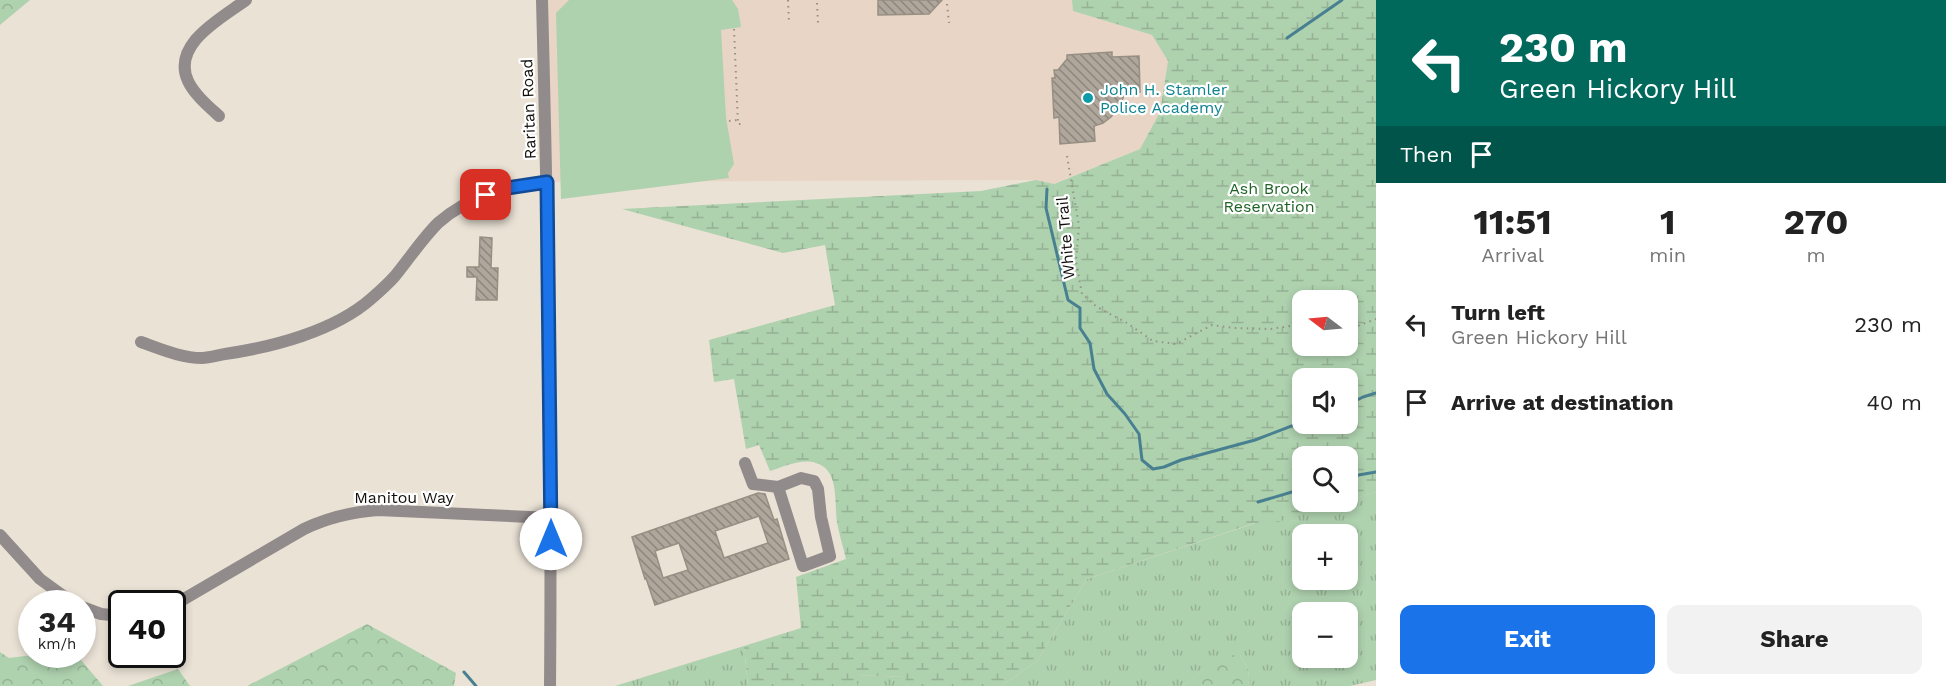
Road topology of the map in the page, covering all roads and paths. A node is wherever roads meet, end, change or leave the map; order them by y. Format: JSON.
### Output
{"nodes":[{"id":1,"x":246,"y":0,"type":"edge"},
{"id":2,"x":542,"y":0,"type":"edge"},
{"id":3,"x":788,"y":0,"type":"edge"},
{"id":4,"x":817,"y":3,"type":"dead end"},
{"id":5,"x":947,"y":4,"type":"dead end"},
{"id":6,"x":789,"y":23,"type":"dead end"},
{"id":7,"x":818,"y":23,"type":"dead end"},
{"id":8,"x":949,"y":24,"type":"dead end"},
{"id":9,"x":734,"y":29,"type":"dead end"},
{"id":10,"x":737,"y":98,"type":"junction"},
{"id":11,"x":742,"y":98,"type":"dead end"},
{"id":12,"x":742,"y":104,"type":"dead end"},
{"id":13,"x":737,"y":105,"type":"junction"},
{"id":14,"x":738,"y":110,"type":"junction"},
{"id":15,"x":742,"y":110,"type":"dead end"},
{"id":16,"x":219,"y":116,"type":"dead end"},
{"id":17,"x":743,"y":116,"type":"dead end"},
{"id":18,"x":738,"y":119,"type":"junction"},
{"id":19,"x":729,"y":121,"type":"dead end"},
{"id":20,"x":743,"y":124,"type":"dead end"},
{"id":21,"x":1067,"y":156,"type":"dead end"},
{"id":22,"x":547,"y":182,"type":"junction"},
{"id":23,"x":1376,"y":319,"type":"edge"},
{"id":24,"x":1358,"y":326,"type":"edge"},
{"id":25,"x":1292,"y":327,"type":"edge"},
{"id":26,"x":141,"y":342,"type":"dead end"},
{"id":27,"x":745,"y":462,"type":"dead end"},
{"id":28,"x":778,"y":487,"type":"junction"},
{"id":29,"x":551,"y":518,"type":"junction"},
{"id":30,"x":0,"y":535,"type":"edge"},
{"id":31,"x":55,"y":590,"type":"edge"},
{"id":32,"x":186,"y":598,"type":"edge"},
{"id":33,"x":550,"y":686,"type":"edge"}],
"edges":[{"from":1,"to":16,"type":"street"},
{"from":2,"to":22,"type":"street","name":"Raritan Road"},
{"from":3,"to":6,"type":"path"},
{"from":4,"to":7,"type":"path"},
{"from":5,"to":8,"type":"path"},
{"from":9,"to":10,"type":"path"},
{"from":10,"to":11,"type":"path"},
{"from":10,"to":13,"type":"path"},
{"from":12,"to":13,"type":"path"},
{"from":13,"to":14,"type":"path"},
{"from":14,"to":15,"type":"path"},
{"from":14,"to":18,"type":"path"},
{"from":17,"to":18,"type":"path"},
{"from":18,"to":19,"type":"path"},
{"from":18,"to":20,"type":"path"},
{"from":21,"to":25,"type":"path","name":"White Trail"},
{"from":22,"to":26,"type":"street"},
{"from":22,"to":29,"type":"street","name":"Raritan Road"},
{"from":23,"to":24,"type":"path"},
{"from":27,"to":28,"type":"street"},
{"from":28,"to":28,"type":"street"},
{"from":29,"to":32,"type":"street","name":"Manitou Way"},
{"from":29,"to":33,"type":"street","name":"Raritan Road"},
{"from":30,"to":31,"type":"street"}]}
